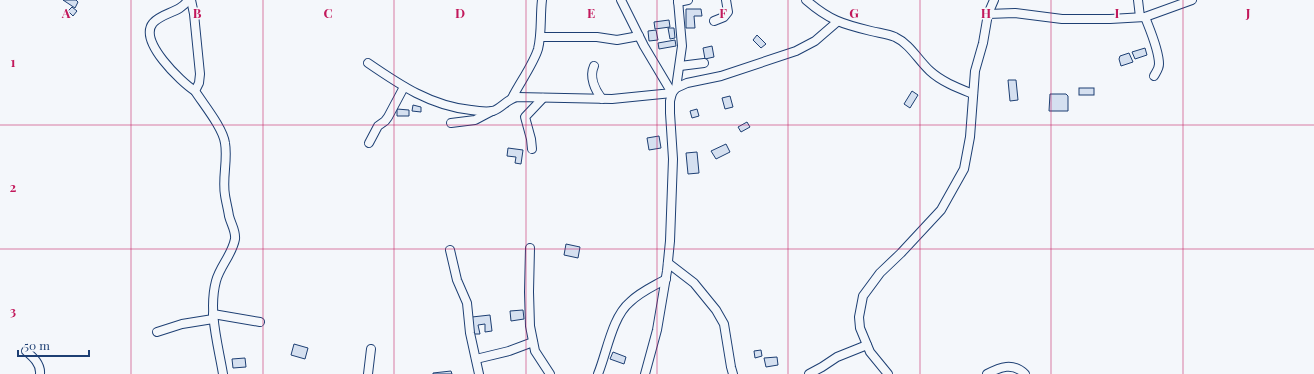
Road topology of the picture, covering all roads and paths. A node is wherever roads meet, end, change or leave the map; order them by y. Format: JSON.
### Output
{"nodes":[{"id":1,"x":188,"y":0,"type":"edge"},
{"id":2,"x":192,"y":0,"type":"edge"},
{"id":3,"x":542,"y":0,"type":"edge"},
{"id":4,"x":621,"y":0,"type":"edge"},
{"id":5,"x":688,"y":0,"type":"edge"},
{"id":6,"x":726,"y":0,"type":"edge"},
{"id":7,"x":806,"y":0,"type":"edge"},
{"id":8,"x":994,"y":0,"type":"edge"},
{"id":9,"x":1138,"y":0,"type":"edge"},
{"id":10,"x":1192,"y":0,"type":"edge"},
{"id":11,"x":678,"y":1,"type":"edge"},
{"id":12,"x":988,"y":14,"type":"junction"},
{"id":13,"x":1142,"y":17,"type":"junction"},
{"id":14,"x":714,"y":21,"type":"dead end"},
{"id":15,"x":836,"y":22,"type":"junction"},
{"id":16,"x":639,"y":36,"type":"junction"},
{"id":17,"x":540,"y":37,"type":"junction"},
{"id":18,"x":368,"y":63,"type":"dead end"},
{"id":19,"x":704,"y":63,"type":"dead end"},
{"id":20,"x":594,"y":66,"type":"dead end"},
{"id":21,"x":680,"y":66,"type":"junction"},
{"id":22,"x":1154,"y":76,"type":"dead end"},
{"id":23,"x":404,"y":87,"type":"junction"},
{"id":24,"x":674,"y":90,"type":"junction"},
{"id":25,"x":195,"y":91,"type":"junction"},
{"id":26,"x":973,"y":94,"type":"junction"},
{"id":27,"x":512,"y":98,"type":"junction"},
{"id":28,"x":543,"y":98,"type":"junction"},
{"id":29,"x":602,"y":99,"type":"junction"},
{"id":30,"x":493,"y":110,"type":"junction"},
{"id":31,"x":451,"y":123,"type":"dead end"},
{"id":32,"x":369,"y":143,"type":"dead end"},
{"id":33,"x":532,"y":148,"type":"dead end"},
{"id":34,"x":530,"y":248,"type":"dead end"},
{"id":35,"x":450,"y":250,"type":"dead end"},
{"id":36,"x":668,"y":263,"type":"junction"},
{"id":37,"x":666,"y":279,"type":"junction"},
{"id":38,"x":213,"y":316,"type":"junction"},
{"id":39,"x":260,"y":322,"type":"dead end"},
{"id":40,"x":157,"y":332,"type":"dead end"},
{"id":41,"x":533,"y":342,"type":"junction"},
{"id":42,"x":867,"y":345,"type":"junction"},
{"id":43,"x":371,"y":349,"type":"dead end"},
{"id":44,"x":26,"y":351,"type":"dead end"},
{"id":45,"x":476,"y":359,"type":"junction"},
{"id":46,"x":40,"y":374,"type":"edge"},
{"id":47,"x":223,"y":374,"type":"edge"},
{"id":48,"x":368,"y":374,"type":"edge"},
{"id":49,"x":479,"y":374,"type":"edge"},
{"id":50,"x":550,"y":374,"type":"edge"},
{"id":51,"x":598,"y":374,"type":"edge"},
{"id":52,"x":645,"y":374,"type":"edge"},
{"id":53,"x":733,"y":374,"type":"edge"},
{"id":54,"x":809,"y":374,"type":"edge"},
{"id":55,"x":888,"y":374,"type":"edge"},
{"id":56,"x":987,"y":374,"type":"edge"},
{"id":57,"x":1025,"y":374,"type":"edge"}],
"edges":[{"from":1,"to":25,"type":"street"},
{"from":2,"to":25,"type":"street"},
{"from":3,"to":17,"type":"street"},
{"from":4,"to":16,"type":"street"},
{"from":5,"to":11,"type":"street"},
{"from":6,"to":14,"type":"street"},
{"from":7,"to":15,"type":"street"},
{"from":8,"to":12,"type":"street"},
{"from":9,"to":13,"type":"street"},
{"from":10,"to":13,"type":"street"},
{"from":11,"to":21,"type":"street"},
{"from":12,"to":13,"type":"street"},
{"from":12,"to":26,"type":"street"},
{"from":13,"to":22,"type":"street"},
{"from":15,"to":24,"type":"street"},
{"from":15,"to":26,"type":"street"},
{"from":16,"to":17,"type":"street"},
{"from":16,"to":24,"type":"street"},
{"from":17,"to":27,"type":"street"},
{"from":18,"to":23,"type":"street"},
{"from":19,"to":21,"type":"street"},
{"from":20,"to":29,"type":"street"},
{"from":21,"to":24,"type":"street"},
{"from":23,"to":30,"type":"street"},
{"from":23,"to":32,"type":"street"},
{"from":24,"to":29,"type":"street"},
{"from":24,"to":36,"type":"street"},
{"from":25,"to":38,"type":"street"},
{"from":26,"to":42,"type":"street"},
{"from":27,"to":28,"type":"street"},
{"from":27,"to":30,"type":"street"},
{"from":28,"to":29,"type":"street"},
{"from":28,"to":33,"type":"street"},
{"from":30,"to":31,"type":"street"},
{"from":34,"to":41,"type":"street"},
{"from":35,"to":45,"type":"street"},
{"from":36,"to":37,"type":"street"},
{"from":36,"to":53,"type":"street"},
{"from":37,"to":51,"type":"street"},
{"from":37,"to":52,"type":"street"},
{"from":38,"to":39,"type":"street"},
{"from":38,"to":40,"type":"street"},
{"from":38,"to":47,"type":"street"},
{"from":41,"to":45,"type":"street"},
{"from":41,"to":50,"type":"street"},
{"from":42,"to":54,"type":"street"},
{"from":42,"to":55,"type":"street"},
{"from":43,"to":48,"type":"street"},
{"from":44,"to":46,"type":"street"},
{"from":45,"to":49,"type":"street"},
{"from":56,"to":57,"type":"street"}]}
